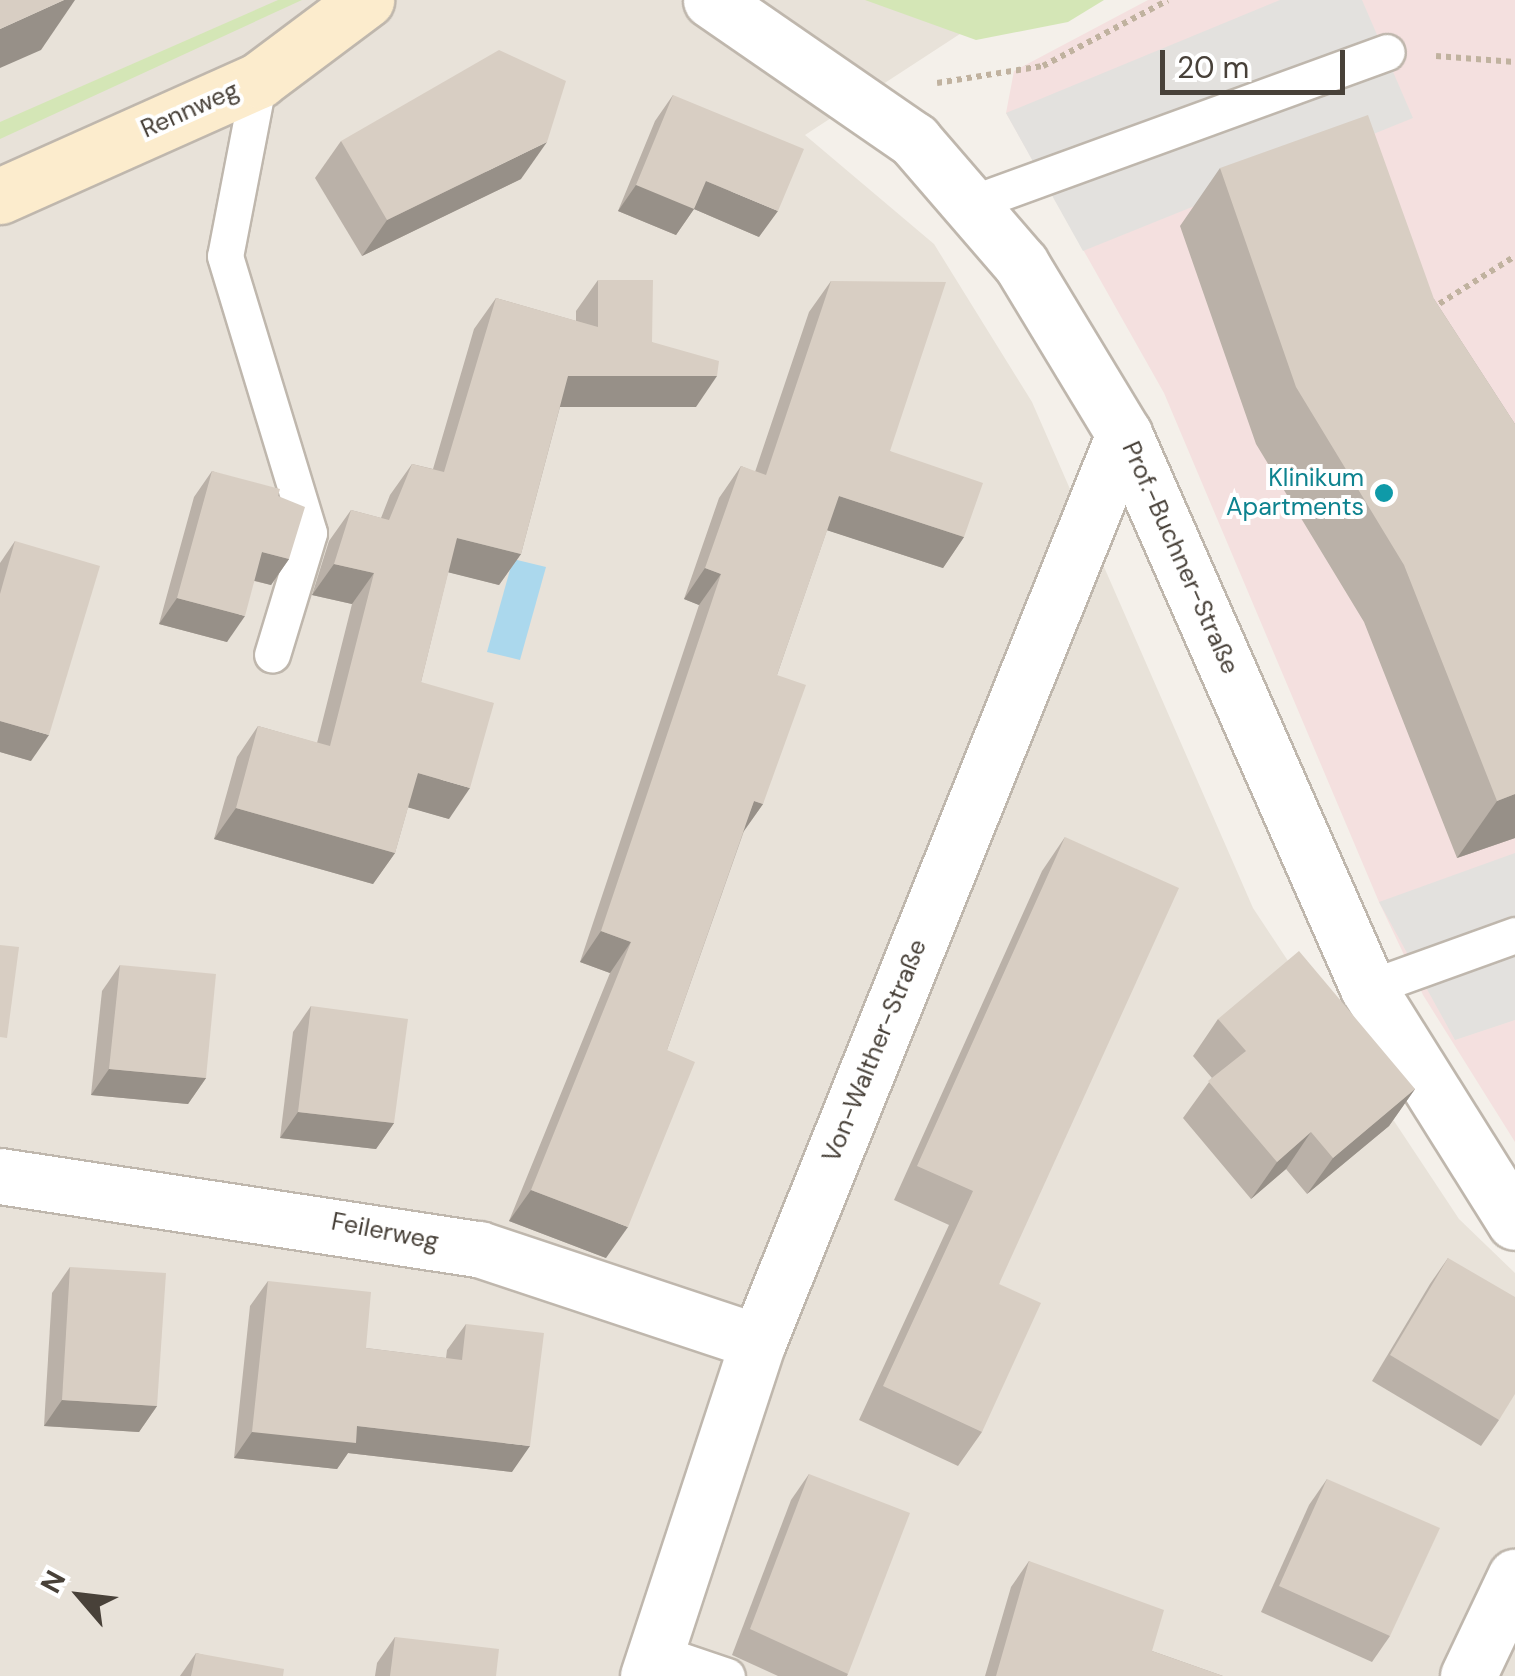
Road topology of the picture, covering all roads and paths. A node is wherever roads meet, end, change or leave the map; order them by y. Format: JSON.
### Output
{"nodes":[{"id":1,"x":366,"y":0,"type":"edge"},
{"id":2,"x":711,"y":0,"type":"edge"},
{"id":3,"x":1168,"y":0,"type":"edge"},
{"id":4,"x":1387,"y":52,"type":"joint"},
{"id":5,"x":1515,"y":62,"type":"edge"},
{"id":6,"x":259,"y":80,"type":"junction"},
{"id":7,"x":856,"y":95,"type":"junction"},
{"id":8,"x":0,"y":196,"type":"edge"},
{"id":9,"x":974,"y":202,"type":"junction"},
{"id":10,"x":1515,"y":256,"type":"edge"},
{"id":11,"x":1419,"y":316,"type":"edge"},
{"id":12,"x":1124,"y":434,"type":"junction"},
{"id":13,"x":272,"y":654,"type":"dead end"},
{"id":14,"x":1515,"y":935,"type":"edge"},
{"id":15,"x":1368,"y":988,"type":"junction"},
{"id":16,"x":0,"y":1176,"type":"edge"},
{"id":17,"x":1515,"y":1222,"type":"edge"},
{"id":18,"x":758,"y":1342,"type":"junction"},
{"id":19,"x":1515,"y":1577,"type":"edge"},
{"id":20,"x":1490,"y":1645,"type":"edge"},
{"id":21,"x":651,"y":1664,"type":"edge"},
{"id":22,"x":728,"y":1676,"type":"edge"}],
"edges":[{"from":1,"to":6,"type":"main road","name":"Rennweg"},
{"from":2,"to":7,"type":"street","name":"Prof.-Buchner-Straße"},
{"from":3,"to":7,"type":"path"},
{"from":4,"to":5,"type":"path"},
{"from":4,"to":9,"type":"lane"},
{"from":6,"to":8,"type":"main road","name":"Rennweg"},
{"from":6,"to":13,"type":"lane"},
{"from":7,"to":9,"type":"street","name":"Prof.-Buchner-Straße"},
{"from":9,"to":12,"type":"street","name":"Prof.-Buchner-Straße"},
{"from":10,"to":11,"type":"path"},
{"from":12,"to":15,"type":"street","name":"Prof.-Buchner-Straße"},
{"from":12,"to":18,"type":"street","name":"Von-Walther-Straße"},
{"from":14,"to":15,"type":"lane"},
{"from":15,"to":17,"type":"street","name":"Prof.-Buchner-Straße"},
{"from":16,"to":18,"type":"street","name":"Feilerweg"},
{"from":18,"to":21,"type":"street","name":"Von-Walther-Straße"},
{"from":19,"to":20,"type":"street"},
{"from":21,"to":22,"type":"lane"}]}
